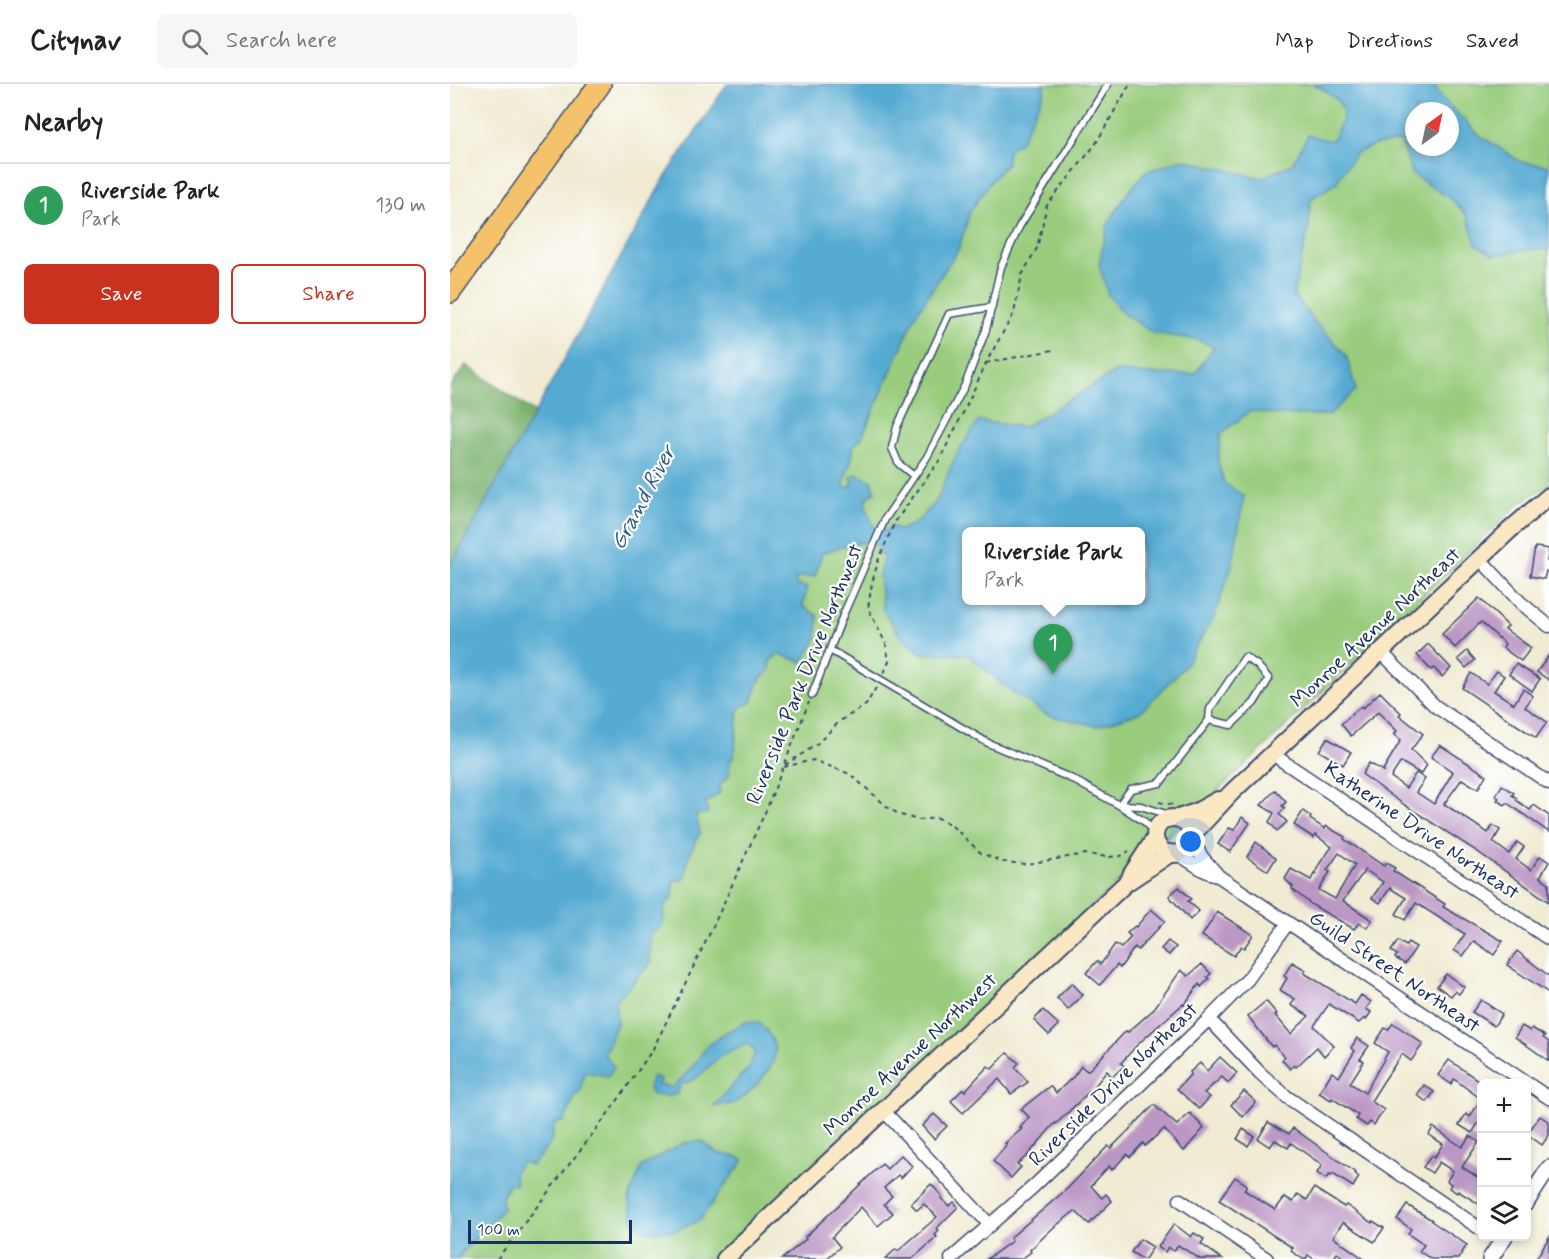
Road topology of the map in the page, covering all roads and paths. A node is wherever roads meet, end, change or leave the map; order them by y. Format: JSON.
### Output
{"nodes":[{"id":1,"x":600,"y":84,"type":"edge"},
{"id":2,"x":1108,"y":84,"type":"edge"},
{"id":3,"x":1130,"y":84,"type":"edge"},
{"id":4,"x":450,"y":291,"type":"edge"},
{"id":5,"x":992,"y":308,"type":"junction"},
{"id":6,"x":1053,"y":350,"type":"dead end"},
{"id":7,"x":986,"y":363,"type":"junction"},
{"id":8,"x":914,"y":476,"type":"junction"},
{"id":9,"x":1549,"y":496,"type":"edge"},
{"id":10,"x":879,"y":558,"type":"dead end"},
{"id":11,"x":1480,"y":559,"type":"junction"},
{"id":12,"x":1549,"y":626,"type":"edge"},
{"id":13,"x":830,"y":650,"type":"junction"},
{"id":14,"x":1381,"y":652,"type":"junction"},
{"id":15,"x":812,"y":695,"type":"joint"},
{"id":16,"x":1209,"y":720,"type":"junction"},
{"id":17,"x":1274,"y":753,"type":"junction"},
{"id":18,"x":784,"y":766,"type":"junction"},
{"id":19,"x":1549,"y":783,"type":"edge"},
{"id":20,"x":1232,"y":792,"type":"junction"},
{"id":21,"x":1155,"y":804,"type":"dead end"},
{"id":22,"x":1119,"y":805,"type":"junction"},
{"id":23,"x":1176,"y":814,"type":"junction"},
{"id":24,"x":1155,"y":836,"type":"junction"},
{"id":25,"x":1191,"y":837,"type":"junction"},
{"id":26,"x":1174,"y":853,"type":"junction"},
{"id":27,"x":1126,"y":854,"type":"dead end"},
{"id":28,"x":1220,"y":877,"type":"junction"},
{"id":29,"x":1126,"y":883,"type":"junction"},
{"id":30,"x":1288,"y":923,"type":"junction"},
{"id":31,"x":1549,"y":939,"type":"edge"},
{"id":32,"x":1209,"y":1019,"type":"junction"},
{"id":33,"x":1549,"y":1098,"type":"edge"},
{"id":34,"x":883,"y":1110,"type":"junction"},
{"id":35,"x":1549,"y":1168,"type":"edge"},
{"id":36,"x":1531,"y":1197,"type":"edge"},
{"id":37,"x":1180,"y":1200,"type":"dead end"},
{"id":38,"x":990,"y":1225,"type":"junction"},
{"id":39,"x":1477,"y":1227,"type":"edge"},
{"id":40,"x":1498,"y":1241,"type":"edge"},
{"id":41,"x":497,"y":1259,"type":"edge"},
{"id":42,"x":726,"y":1259,"type":"edge"},
{"id":43,"x":951,"y":1259,"type":"edge"},
{"id":44,"x":1267,"y":1259,"type":"edge"},
{"id":45,"x":1490,"y":1259,"type":"edge"}],
"edges":[{"from":1,"to":4,"type":"highway"},
{"from":2,"to":5,"type":"lane","name":"Riverside Park Drive Northwest"},
{"from":3,"to":7,"type":"path"},
{"from":5,"to":8,"type":"lane","name":"Riverside Park Drive Northwest"},
{"from":5,"to":8,"type":"lane"},
{"from":6,"to":7,"type":"path"},
{"from":7,"to":10,"type":"path"},
{"from":8,"to":13,"type":"lane","name":"Riverside Park Drive Northwest"},
{"from":9,"to":11,"type":"main road","name":"Monroe Avenue Northeast"},
{"from":11,"to":12,"type":"street"},
{"from":11,"to":14,"type":"main road","name":"Monroe Avenue Northeast"},
{"from":13,"to":15,"type":"lane","name":"Riverside Park Drive Northwest"},
{"from":13,"to":22,"type":"lane"},
{"from":14,"to":17,"type":"main road","name":"Monroe Avenue Northeast"},
{"from":14,"to":19,"type":"street"},
{"from":15,"to":18,"type":"path","name":"Riverside Park Drive Northwest"},
{"from":16,"to":16,"type":"lane"},
{"from":16,"to":22,"type":"lane"},
{"from":17,"to":20,"type":"main road","name":"Monroe Avenue Northeast"},
{"from":17,"to":31,"type":"street","name":"Katherine Drive Northeast"},
{"from":18,"to":27,"type":"path"},
{"from":18,"to":41,"type":"path","name":"Riverside Park Drive Northwest"},
{"from":20,"to":23,"type":"main road","name":"Monroe Avenue Northeast"},
{"from":20,"to":25,"type":"main road","name":"Monroe Avenue Northeast"},
{"from":21,"to":23,"type":"path"},
{"from":22,"to":23,"type":"lane"},
{"from":22,"to":24,"type":"lane"},
{"from":23,"to":24,"type":"main road"},
{"from":23,"to":25,"type":"main road"},
{"from":24,"to":26,"type":"main road"},
{"from":24,"to":29,"type":"main road","name":"Monroe Avenue Northwest"},
{"from":25,"to":26,"type":"main road"},
{"from":25,"to":28,"type":"street","name":"Guild Street Northeast"},
{"from":26,"to":28,"type":"street","name":"Guild Street Northeast"},
{"from":26,"to":29,"type":"main road","name":"Monroe Avenue Northwest"},
{"from":28,"to":30,"type":"street","name":"Guild Street Northeast"},
{"from":29,"to":34,"type":"main road","name":"Monroe Avenue Northwest"},
{"from":30,"to":32,"type":"street","name":"Riverside Drive Northeast"},
{"from":30,"to":33,"type":"street","name":"Guild Street Northeast"},
{"from":32,"to":38,"type":"street","name":"Riverside Drive Northeast"},
{"from":32,"to":39,"type":"street"},
{"from":34,"to":38,"type":"street"},
{"from":34,"to":42,"type":"main road","name":"Monroe Avenue Northwest"},
{"from":35,"to":36,"type":"street"},
{"from":37,"to":44,"type":"street"},
{"from":38,"to":43,"type":"street","name":"Riverside Drive Northeast"},
{"from":40,"to":45,"type":"street"}]}
